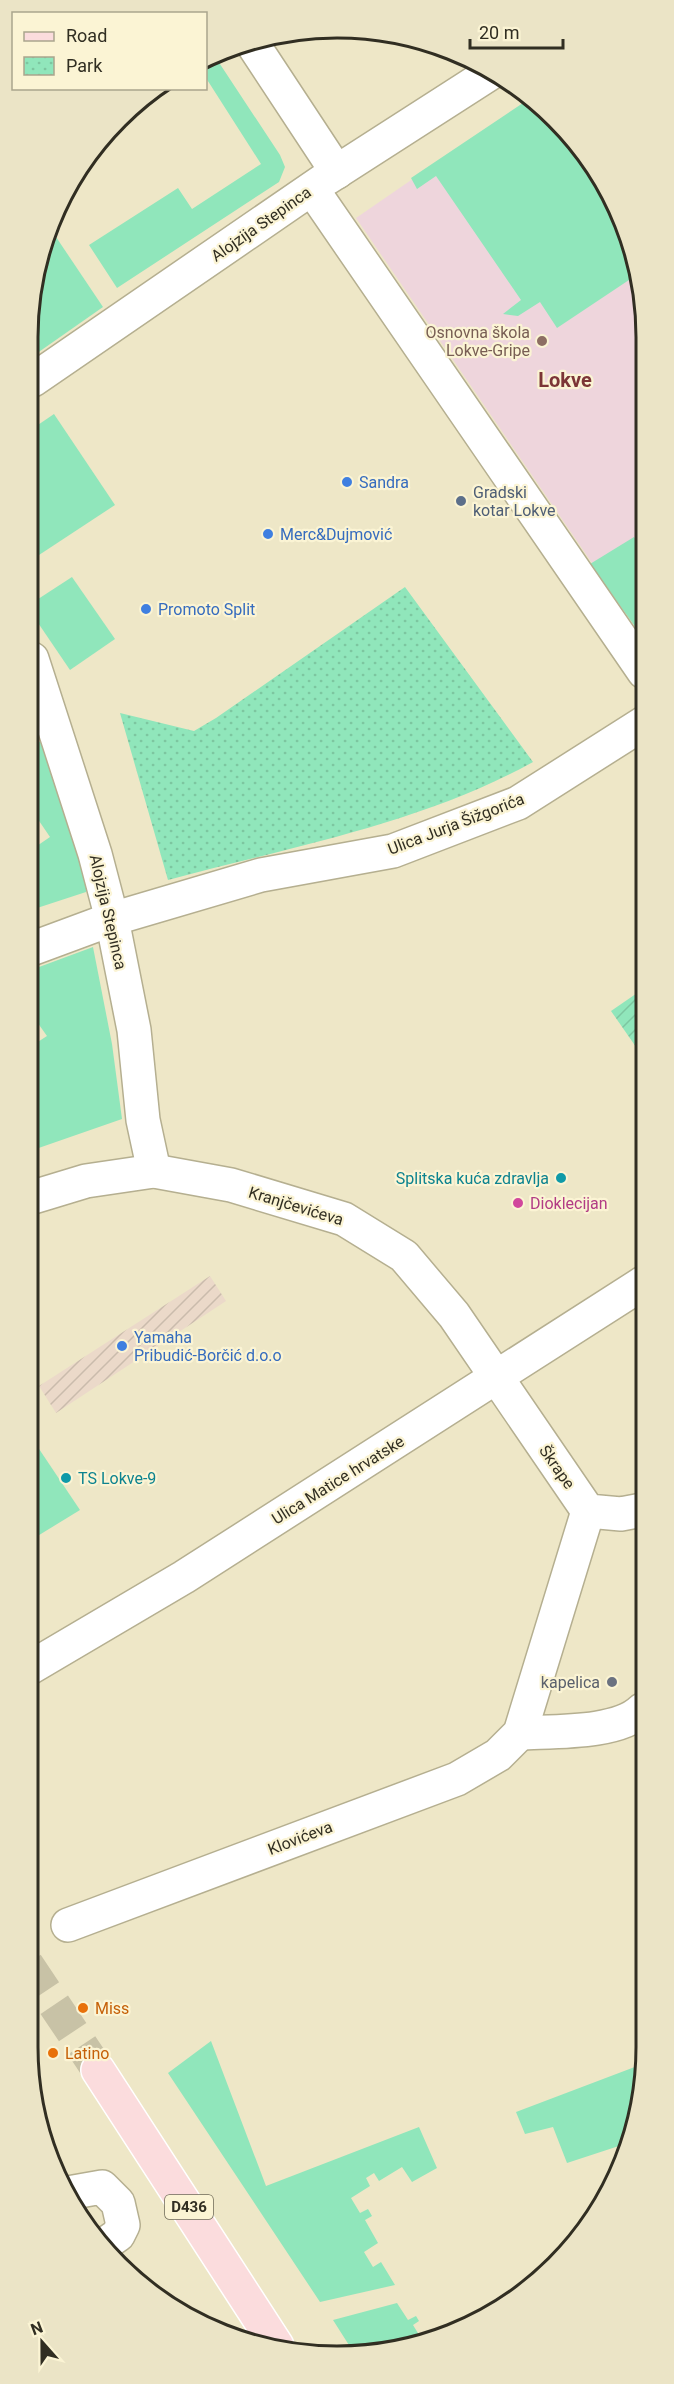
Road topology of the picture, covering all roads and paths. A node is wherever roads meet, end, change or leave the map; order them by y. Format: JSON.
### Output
{"nodes":[{"id":1,"x":255,"y":49,"type":"edge"},
{"id":2,"x":485,"y":77,"type":"edge"},
{"id":3,"x":324,"y":181,"type":"junction"},
{"id":4,"x":38,"y":377,"type":"edge"},
{"id":5,"x":636,"y":660,"type":"edge"},
{"id":6,"x":38,"y":678,"type":"edge"},
{"id":7,"x":636,"y":728,"type":"edge"},
{"id":8,"x":112,"y":920,"type":"junction"},
{"id":9,"x":38,"y":946,"type":"edge"},
{"id":10,"x":154,"y":1171,"type":"junction"},
{"id":11,"x":38,"y":1196,"type":"edge"},
{"id":12,"x":636,"y":1288,"type":"edge"},
{"id":13,"x":497,"y":1378,"type":"junction"},
{"id":14,"x":588,"y":1511,"type":"junction"},
{"id":15,"x":636,"y":1511,"type":"edge"},
{"id":16,"x":38,"y":1663,"type":"edge"},
{"id":17,"x":636,"y":1713,"type":"edge"},
{"id":18,"x":520,"y":1733,"type":"junction"},
{"id":19,"x":68,"y":1925,"type":"dead end"},
{"id":20,"x":98,"y":2070,"type":"tunnel mouth"},
{"id":21,"x":75,"y":2192,"type":"edge"},
{"id":22,"x":109,"y":2241,"type":"edge"},
{"id":23,"x":273,"y":2339,"type":"edge"}],
"edges":[{"from":1,"to":3,"type":"street"},
{"from":2,"to":3,"type":"street","name":"Alojzija Stepinca"},
{"from":3,"to":4,"type":"street","name":"Alojzija Stepinca"},
{"from":3,"to":5,"type":"street"},
{"from":6,"to":8,"type":"street","name":"Alojzija Stepinca"},
{"from":7,"to":8,"type":"street","name":"Ulica Jurja Šižgorića"},
{"from":8,"to":9,"type":"street","name":"Ulica Jurja Šižgorića"},
{"from":8,"to":10,"type":"street","name":"Alojzija Stepinca"},
{"from":10,"to":11,"type":"street","name":"Kranjčevićeva"},
{"from":10,"to":13,"type":"street","name":"Kranjčevićeva"},
{"from":12,"to":13,"type":"street","name":"Ulica Matice hrvatske"},
{"from":13,"to":14,"type":"street","name":"Škrape"},
{"from":13,"to":16,"type":"street","name":"Ulica Matice hrvatske"},
{"from":14,"to":15,"type":"street"},
{"from":14,"to":18,"type":"street","name":"Klovićeva"},
{"from":17,"to":18,"type":"street"},
{"from":18,"to":19,"type":"street","name":"Klovićeva"},
{"from":20,"to":23,"type":"main road","number":"D436"},
{"from":21,"to":22,"type":"street"}]}
